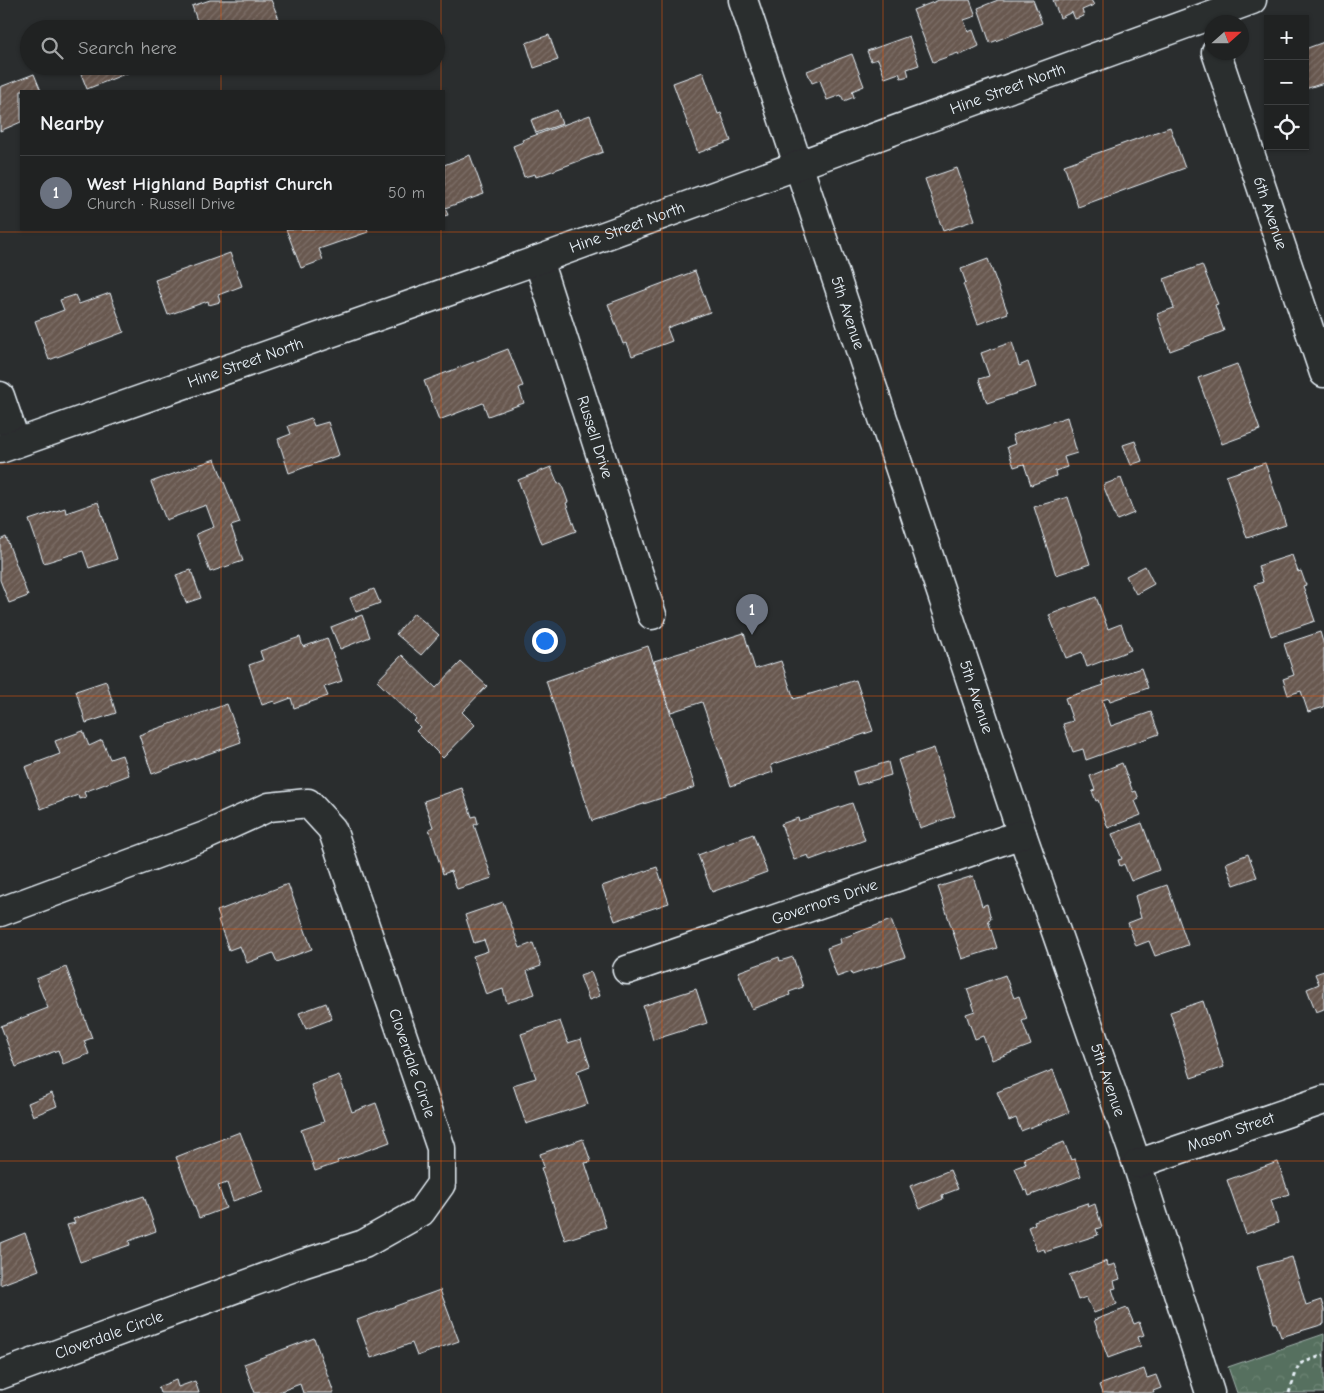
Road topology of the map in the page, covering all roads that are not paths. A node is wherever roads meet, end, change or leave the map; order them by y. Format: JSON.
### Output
{"nodes":[{"id":1,"x":743,"y":0,"type":"edge"},
{"id":2,"x":1252,"y":0,"type":"edge"},
{"id":3,"x":1228,"y":15,"type":"edge"},
{"id":4,"x":1204,"y":29,"type":"edge"},
{"id":5,"x":1219,"y":60,"type":"edge"},
{"id":6,"x":798,"y":165,"type":"junction"},
{"id":7,"x":538,"y":260,"type":"junction"},
{"id":8,"x":1324,"y":373,"type":"edge"},
{"id":9,"x":0,"y":396,"type":"edge"},
{"id":10,"x":8,"y":446,"type":"edge"},
{"id":11,"x":652,"y":615,"type":"dead end"},
{"id":12,"x":1022,"y":834,"type":"junction"},
{"id":13,"x":0,"y":912,"type":"edge"},
{"id":14,"x":627,"y":970,"type":"dead end"},
{"id":15,"x":1324,"y":1100,"type":"edge"},
{"id":16,"x":1137,"y":1164,"type":"junction"},
{"id":17,"x":0,"y":1375,"type":"edge"},
{"id":18,"x":1210,"y":1393,"type":"edge"}],
"edges":[{"from":1,"to":6,"type":"street","name":"5th Avenue"},
{"from":2,"to":3,"type":"street","name":"Hine Street North"},
{"from":4,"to":6,"type":"street","name":"Hine Street North"},
{"from":5,"to":8,"type":"street","name":"6th Avenue"},
{"from":6,"to":7,"type":"street","name":"Hine Street North"},
{"from":6,"to":12,"type":"street","name":"5th Avenue"},
{"from":7,"to":10,"type":"street","name":"Hine Street North"},
{"from":7,"to":11,"type":"street","name":"Russell Drive"},
{"from":9,"to":10,"type":"street"},
{"from":12,"to":14,"type":"street","name":"Governors Drive"},
{"from":12,"to":16,"type":"street","name":"5th Avenue"},
{"from":13,"to":17,"type":"street","name":"Cloverdale Circle"},
{"from":15,"to":16,"type":"street","name":"Mason Street"},
{"from":16,"to":18,"type":"street","name":"5th Avenue"}]}
